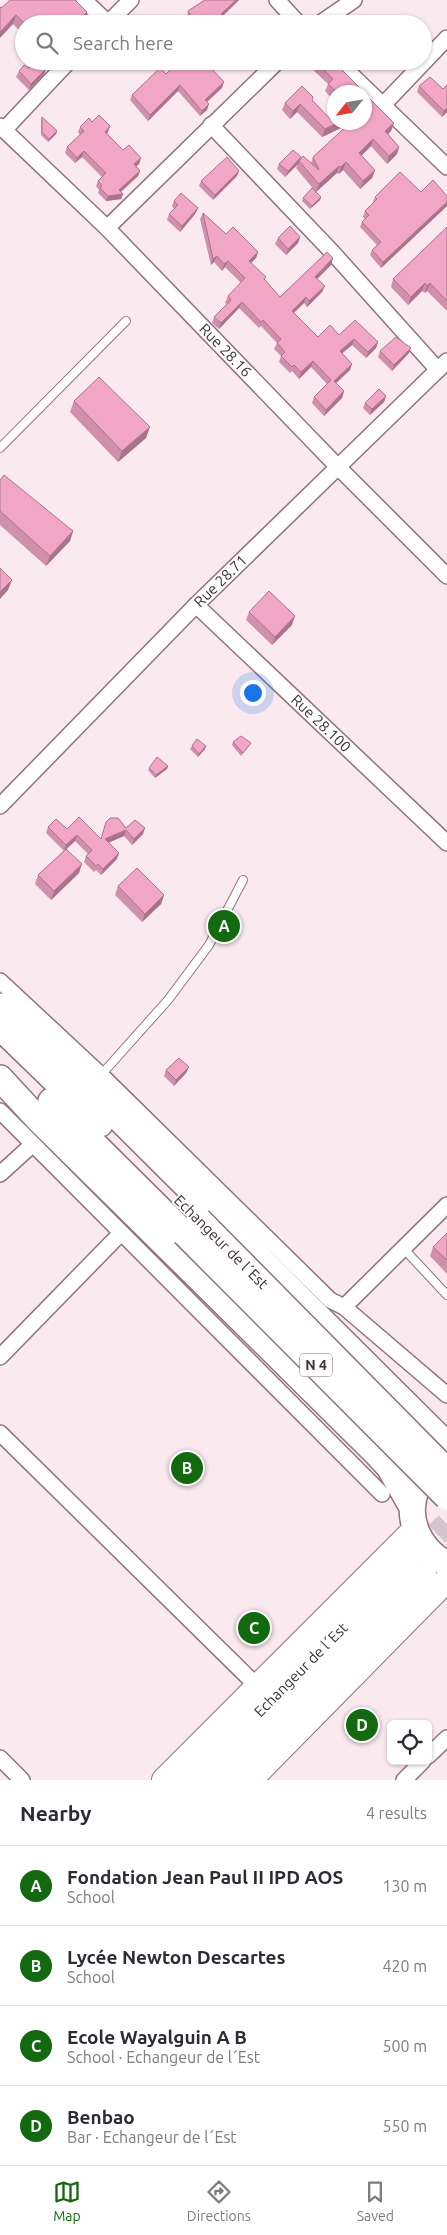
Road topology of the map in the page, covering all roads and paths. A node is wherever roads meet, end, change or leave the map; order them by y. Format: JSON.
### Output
{"nodes":[{"id":1,"x":84,"y":0,"type":"edge"},
{"id":2,"x":131,"y":0,"type":"edge"},
{"id":3,"x":277,"y":0,"type":"edge"},
{"id":4,"x":354,"y":0,"type":"edge"},
{"id":5,"x":99,"y":15,"type":"edge"},
{"id":6,"x":115,"y":15,"type":"edge"},
{"id":7,"x":291,"y":15,"type":"edge"},
{"id":8,"x":333,"y":15,"type":"edge"},
{"id":9,"x":447,"y":38,"type":"edge"},
{"id":10,"x":432,"y":53,"type":"edge"},
{"id":11,"x":60,"y":70,"type":"edge"},
{"id":12,"x":269,"y":70,"type":"edge"},
{"id":13,"x":346,"y":70,"type":"edge"},
{"id":14,"x":416,"y":70,"type":"edge"},
{"id":15,"x":382,"y":105,"type":"junction"},
{"id":16,"x":211,"y":125,"type":"junction"},
{"id":17,"x":2,"y":128,"type":"edge"},
{"id":18,"x":447,"y":167,"type":"edge"},
{"id":19,"x":107,"y":228,"type":"junction"},
{"id":20,"x":126,"y":321,"type":"dead end"},
{"id":21,"x":442,"y":366,"type":"edge"},
{"id":22,"x":0,"y":448,"type":"edge"},
{"id":23,"x":337,"y":466,"type":"junction"},
{"id":24,"x":447,"y":576,"type":"edge"},
{"id":25,"x":196,"y":605,"type":"junction"},
{"id":26,"x":0,"y":806,"type":"edge"},
{"id":27,"x":447,"y":842,"type":"edge"},
{"id":28,"x":244,"y":880,"type":"dead end"},
{"id":29,"x":0,"y":981,"type":"edge"},
{"id":30,"x":0,"y":1006,"type":"edge"},
{"id":31,"x":0,"y":1027,"type":"edge"},
{"id":32,"x":0,"y":1050,"type":"edge"},
{"id":33,"x":101,"y":1075,"type":"junction"},
{"id":34,"x":0,"y":1078,"type":"edge"},
{"id":35,"x":0,"y":1111,"type":"edge"},
{"id":36,"x":32,"y":1145,"type":"junction"},
{"id":37,"x":0,"y":1174,"type":"edge"},
{"id":38,"x":447,"y":1205,"type":"edge"},
{"id":39,"x":192,"y":1226,"type":"junction"},
{"id":40,"x":121,"y":1233,"type":"junction"},
{"id":41,"x":403,"y":1248,"type":"junction"},
{"id":42,"x":447,"y":1294,"type":"edge"},
{"id":43,"x":344,"y":1307,"type":"junction"},
{"id":44,"x":0,"y":1358,"type":"edge"},
{"id":45,"x":447,"y":1395,"type":"edge"},
{"id":46,"x":0,"y":1433,"type":"edge"},
{"id":47,"x":447,"y":1446,"type":"edge"},
{"id":48,"x":447,"y":1456,"type":"edge"},
{"id":49,"x":447,"y":1471,"type":"edge"},
{"id":50,"x":382,"y":1494,"type":"dead end"},
{"id":51,"x":447,"y":1497,"type":"edge"},
{"id":52,"x":413,"y":1518,"type":"junction"},
{"id":53,"x":447,"y":1564,"type":"edge"},
{"id":54,"x":447,"y":1580,"type":"edge"},
{"id":55,"x":258,"y":1688,"type":"junction"},
{"id":56,"x":447,"y":1738,"type":"edge"},
{"id":57,"x":432,"y":1752,"type":"edge"},
{"id":58,"x":0,"y":1758,"type":"edge"},
{"id":59,"x":419,"y":1765,"type":"edge"},
{"id":60,"x":22,"y":1780,"type":"edge"},
{"id":61,"x":164,"y":1780,"type":"edge"},
{"id":62,"x":192,"y":1780,"type":"edge"},
{"id":63,"x":221,"y":1780,"type":"edge"},
{"id":64,"x":250,"y":1780,"type":"edge"},
{"id":65,"x":404,"y":1780,"type":"edge"}],
"edges":[{"from":1,"to":5,"type":"street"},
{"from":2,"to":6,"type":"street"},
{"from":3,"to":7,"type":"street"},
{"from":4,"to":8,"type":"street"},
{"from":9,"to":10,"type":"street"},
{"from":11,"to":17,"type":"street"},
{"from":12,"to":16,"type":"street"},
{"from":13,"to":15,"type":"street"},
{"from":14,"to":15,"type":"street"},
{"from":15,"to":18,"type":"street"},
{"from":16,"to":19,"type":"street"},
{"from":16,"to":21,"type":"street"},
{"from":17,"to":19,"type":"street","name":"Rue 28.16"},
{"from":19,"to":23,"type":"street","name":"Rue 28.16"},
{"from":20,"to":22,"type":"lane"},
{"from":21,"to":23,"type":"street","name":"Rue 28.71"},
{"from":23,"to":24,"type":"street","name":"Rue 28.16"},
{"from":23,"to":25,"type":"street","name":"Rue 28.71"},
{"from":25,"to":26,"type":"street","name":"Rue 28.71"},
{"from":25,"to":27,"type":"street","name":"Rue 28.100"},
{"from":28,"to":33,"type":"lane"},
{"from":29,"to":33,"type":"street"},
{"from":30,"to":47,"type":"highway"},
{"from":31,"to":39,"type":"highway","name":"Echangeur de l´Est","number":"N 4"},
{"from":32,"to":39,"type":"highway","name":"Echangeur de l´Est","number":"N 4"},
{"from":33,"to":43,"type":"street"},
{"from":34,"to":52,"type":"highway"},
{"from":35,"to":36,"type":"street"},
{"from":36,"to":37,"type":"street"},
{"from":36,"to":40,"type":"street"},
{"from":38,"to":41,"type":"street"},
{"from":39,"to":49,"type":"highway","name":"Echangeur de l´Est","number":"N 4","bridge":true},
{"from":39,"to":51,"type":"highway","name":"Echangeur de l´Est","number":"N 4","bridge":true},
{"from":40,"to":44,"type":"street"},
{"from":40,"to":50,"type":"street"},
{"from":41,"to":42,"type":"lane"},
{"from":41,"to":43,"type":"street"},
{"from":43,"to":45,"type":"street"},
{"from":46,"to":55,"type":"street"},
{"from":48,"to":52,"type":"highway"},
{"from":52,"to":53,"type":"highway"},
{"from":52,"to":55,"type":"main road"},
{"from":54,"to":64,"type":"main road"},
{"from":55,"to":61,"type":"main road"},
{"from":56,"to":57,"type":"street"},
{"from":58,"to":60,"type":"street"},
{"from":59,"to":65,"type":"street"},
{"from":62,"to":63,"type":"main road","name":"Echangeur de l´Est"}]}
